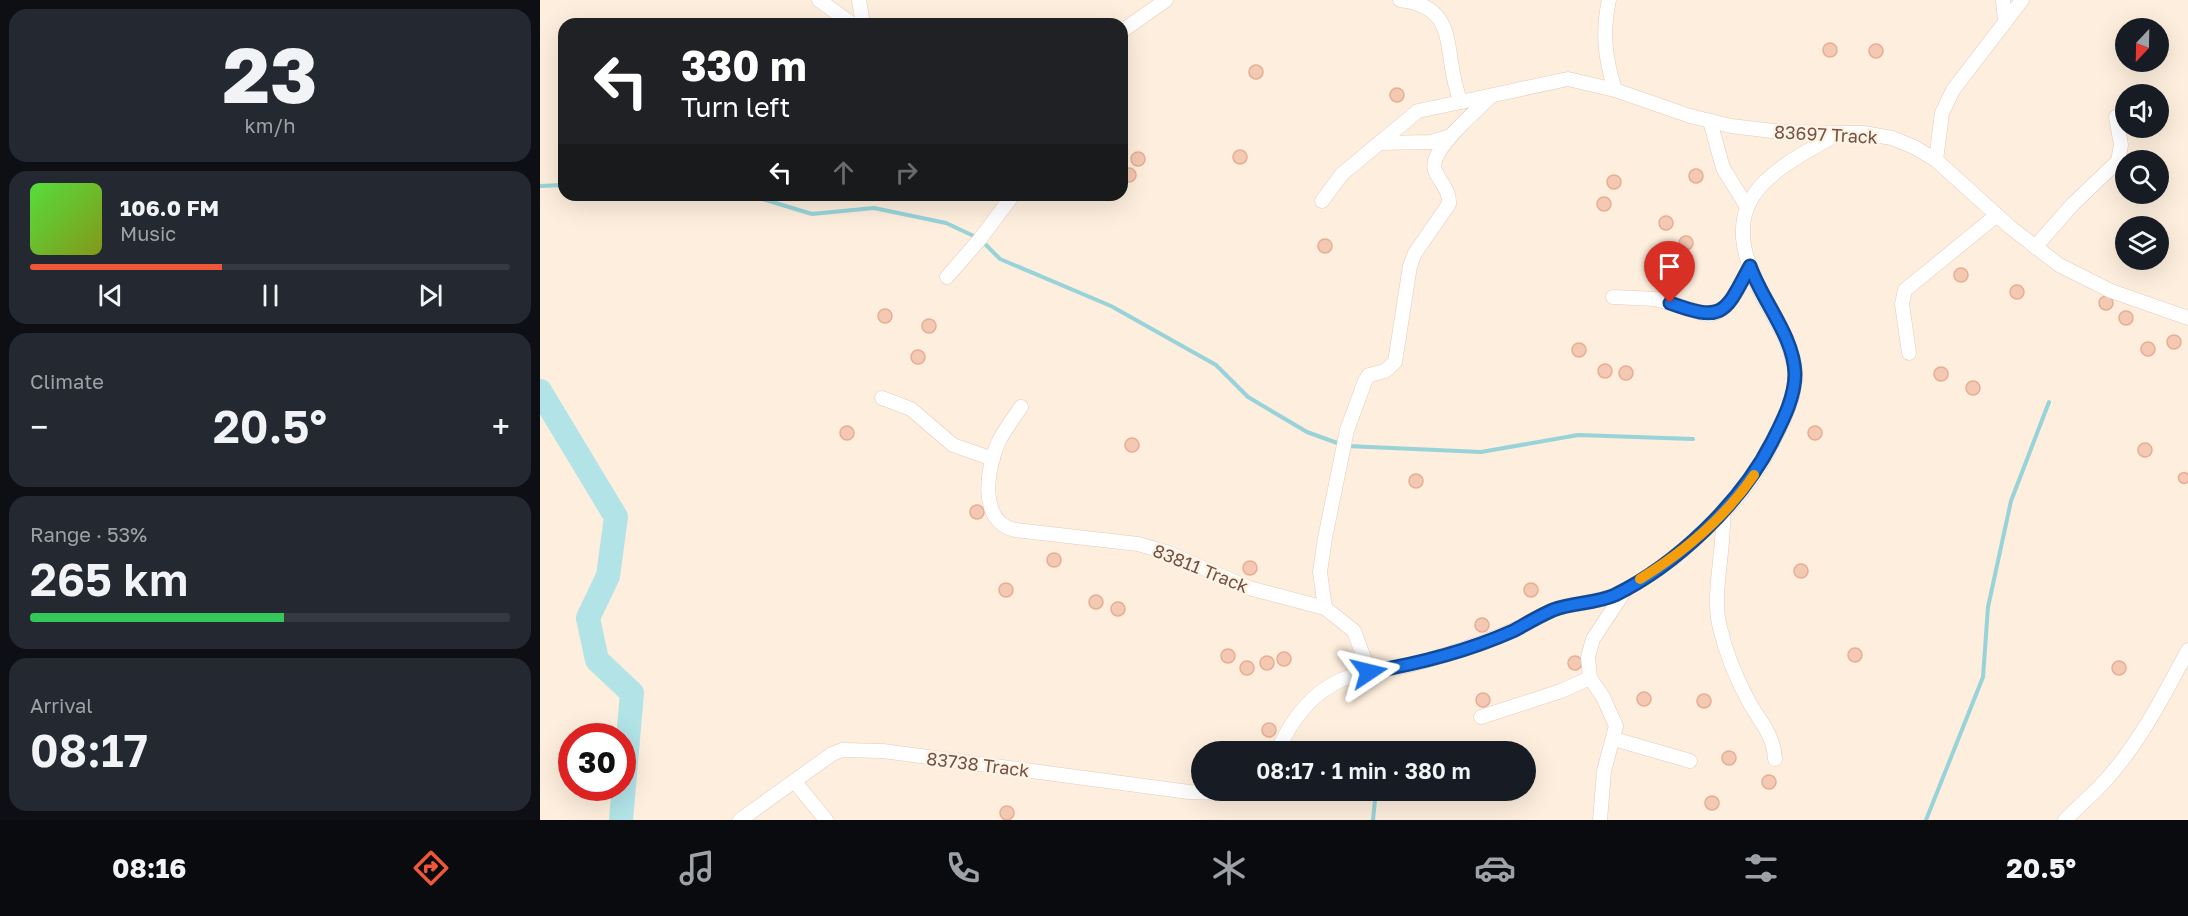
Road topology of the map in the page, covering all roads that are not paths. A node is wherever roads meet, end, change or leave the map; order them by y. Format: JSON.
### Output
{"nodes":[{"id":1,"x":819,"y":0,"type":"edge"},
{"id":2,"x":859,"y":0,"type":"edge"},
{"id":3,"x":1166,"y":0,"type":"edge"},
{"id":4,"x":1400,"y":0,"type":"edge"},
{"id":5,"x":1609,"y":0,"type":"edge"},
{"id":6,"x":2002,"y":0,"type":"edge"},
{"id":7,"x":2022,"y":0,"type":"edge"},
{"id":8,"x":844,"y":18,"type":"edge"},
{"id":9,"x":862,"y":18,"type":"edge"},
{"id":10,"x":2005,"y":20,"type":"junction"},
{"id":11,"x":1128,"y":27,"type":"edge"},
{"id":12,"x":1615,"y":90,"type":"junction"},
{"id":13,"x":1490,"y":97,"type":"junction"},
{"id":14,"x":1461,"y":102,"type":"junction"},
{"id":15,"x":1710,"y":121,"type":"junction"},
{"id":16,"x":1838,"y":134,"type":"junction"},
{"id":17,"x":1451,"y":136,"type":"junction"},
{"id":18,"x":2120,"y":138,"type":"edge"},
{"id":19,"x":1380,"y":143,"type":"junction"},
{"id":20,"x":1936,"y":160,"type":"junction"},
{"id":21,"x":1008,"y":201,"type":"edge"},
{"id":22,"x":1322,"y":201,"type":"dead end"},
{"id":23,"x":1746,"y":205,"type":"junction"},
{"id":24,"x":1997,"y":215,"type":"junction"},
{"id":25,"x":2035,"y":247,"type":"junction"},
{"id":26,"x":1750,"y":266,"type":"junction"},
{"id":27,"x":947,"y":277,"type":"dead end"},
{"id":28,"x":1612,"y":297,"type":"dead end"},
{"id":29,"x":2188,"y":318,"type":"edge"},
{"id":30,"x":1909,"y":353,"type":"dead end"},
{"id":31,"x":882,"y":398,"type":"dead end"},
{"id":32,"x":1021,"y":407,"type":"dead end"},
{"id":33,"x":994,"y":455,"type":"junction"},
{"id":34,"x":1723,"y":513,"type":"junction"},
{"id":35,"x":1626,"y":588,"type":"junction"},
{"id":36,"x":1325,"y":608,"type":"junction"},
{"id":37,"x":2188,"y":650,"type":"edge"},
{"id":38,"x":1369,"y":672,"type":"junction"},
{"id":39,"x":1590,"y":678,"type":"junction"},
{"id":40,"x":1481,"y":717,"type":"dead end"},
{"id":41,"x":1614,"y":739,"type":"junction"},
{"id":42,"x":1282,"y":741,"type":"edge"},
{"id":43,"x":1775,"y":759,"type":"dead end"},
{"id":44,"x":1690,"y":761,"type":"dead end"},
{"id":45,"x":795,"y":782,"type":"junction"},
{"id":46,"x":1191,"y":792,"type":"edge"},
{"id":47,"x":740,"y":820,"type":"edge"},
{"id":48,"x":826,"y":820,"type":"edge"},
{"id":49,"x":1600,"y":820,"type":"edge"},
{"id":50,"x":2064,"y":820,"type":"edge"}],
"edges":[{"from":1,"to":8,"type":"street"},
{"from":2,"to":9,"type":"street"},
{"from":3,"to":11,"type":"street"},
{"from":4,"to":14,"type":"street"},
{"from":5,"to":12,"type":"street"},
{"from":6,"to":10,"type":"street"},
{"from":7,"to":10,"type":"street"},
{"from":10,"to":20,"type":"street"},
{"from":12,"to":13,"type":"street","name":"83697 Track"},
{"from":12,"to":15,"type":"street","name":"83697 Track"},
{"from":13,"to":14,"type":"street","name":"83697 Track"},
{"from":13,"to":17,"type":"street"},
{"from":14,"to":19,"type":"street","name":"83697 Track"},
{"from":15,"to":16,"type":"street","name":"83697 Track"},
{"from":15,"to":23,"type":"street"},
{"from":16,"to":20,"type":"street","name":"83697 Track"},
{"from":16,"to":23,"type":"street"},
{"from":17,"to":19,"type":"street"},
{"from":17,"to":36,"type":"street"},
{"from":18,"to":25,"type":"street"},
{"from":19,"to":22,"type":"street","name":"83697 Track"},
{"from":20,"to":24,"type":"street","name":"83697 Track"},
{"from":21,"to":27,"type":"street"},
{"from":23,"to":26,"type":"street"},
{"from":24,"to":25,"type":"street","name":"83697 Track"},
{"from":24,"to":30,"type":"street"},
{"from":25,"to":29,"type":"street","name":"83697 Track"},
{"from":26,"to":28,"type":"street"},
{"from":26,"to":34,"type":"street"},
{"from":31,"to":33,"type":"street"},
{"from":32,"to":33,"type":"street","name":"83811 Track"},
{"from":33,"to":36,"type":"street","name":"83811 Track"},
{"from":34,"to":35,"type":"street"},
{"from":34,"to":43,"type":"street"},
{"from":35,"to":38,"type":"street"},
{"from":35,"to":39,"type":"street"},
{"from":36,"to":38,"type":"street","name":"83811 Track"},
{"from":37,"to":50,"type":"street"},
{"from":38,"to":42,"type":"street"},
{"from":39,"to":40,"type":"street"},
{"from":39,"to":41,"type":"street"},
{"from":41,"to":44,"type":"street"},
{"from":41,"to":49,"type":"street"},
{"from":45,"to":46,"type":"street","name":"83738 Track"},
{"from":45,"to":47,"type":"street","name":"83738 Track"},
{"from":45,"to":48,"type":"street"}]}
